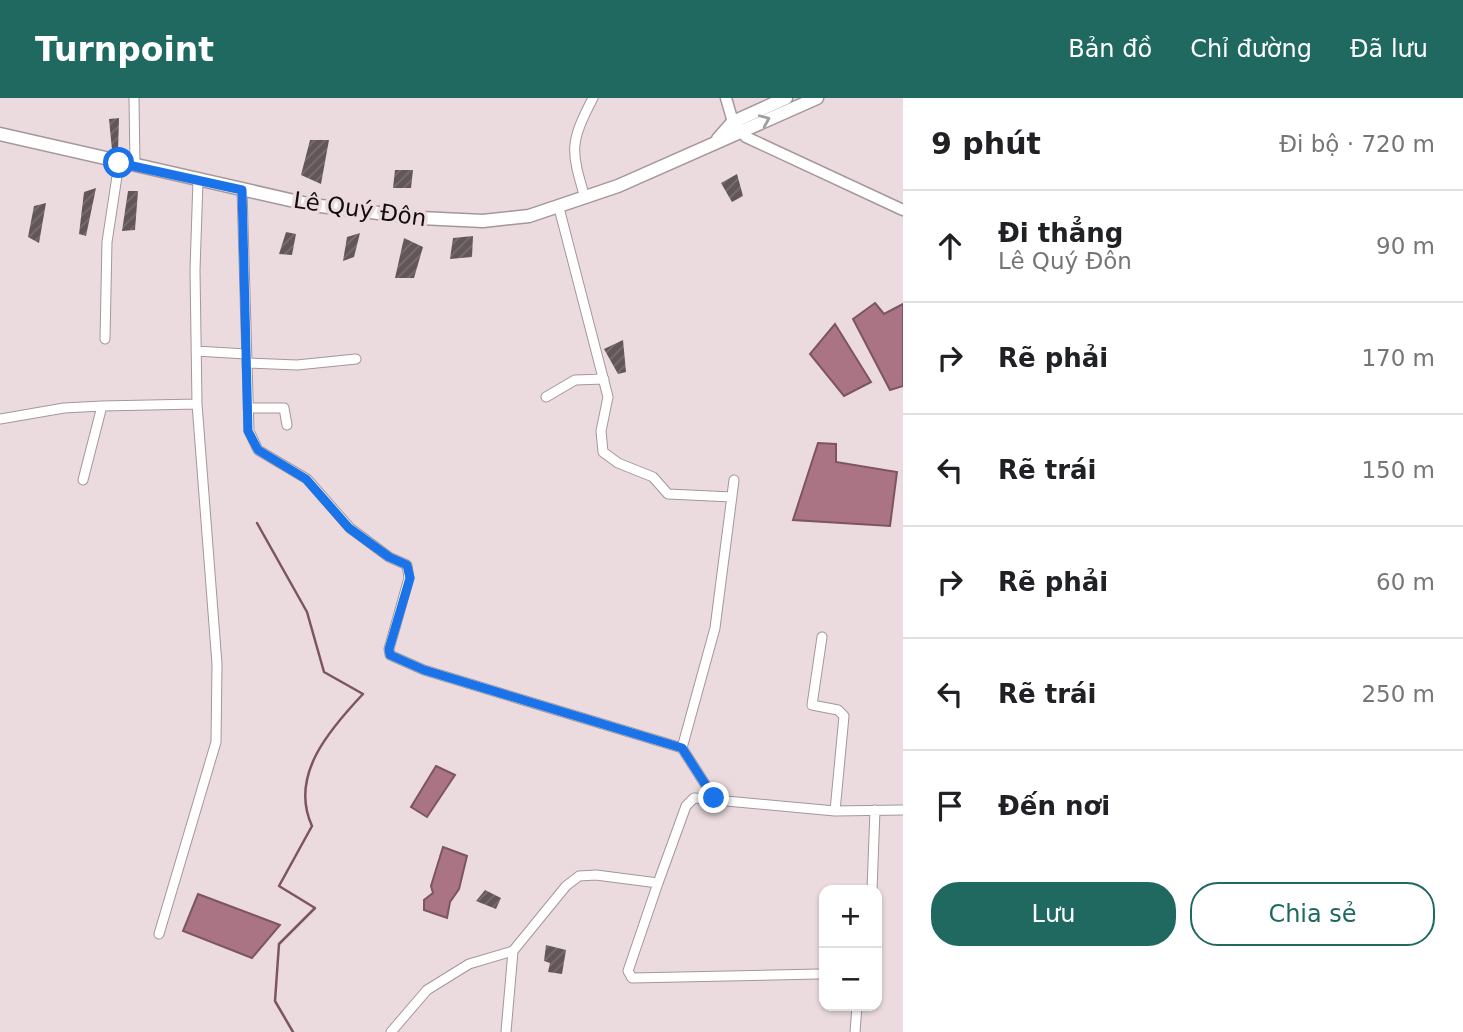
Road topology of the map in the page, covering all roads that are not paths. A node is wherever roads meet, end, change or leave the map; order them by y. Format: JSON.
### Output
{"nodes":[{"id":1,"x":134,"y":98,"type":"edge"},
{"id":2,"x":593,"y":98,"type":"edge"},
{"id":3,"x":726,"y":98,"type":"edge"},
{"id":4,"x":786,"y":98,"type":"edge"},
{"id":5,"x":817,"y":98,"type":"edge"},
{"id":6,"x":736,"y":127,"type":"junction"},
{"id":7,"x":0,"y":134,"type":"edge"},
{"id":8,"x":119,"y":163,"type":"junction"},
{"id":9,"x":135,"y":166,"type":"junction"},
{"id":10,"x":198,"y":180,"type":"junction"},
{"id":11,"x":242,"y":190,"type":"junction"},
{"id":12,"x":585,"y":198,"type":"junction"},
{"id":13,"x":559,"y":208,"type":"junction"},
{"id":14,"x":903,"y":210,"type":"edge"},
{"id":15,"x":105,"y":339,"type":"dead end"},
{"id":16,"x":196,"y":351,"type":"junction"},
{"id":17,"x":247,"y":358,"type":"junction"},
{"id":18,"x":356,"y":359,"type":"dead end"},
{"id":19,"x":604,"y":379,"type":"junction"},
{"id":20,"x":546,"y":397,"type":"dead end"},
{"id":21,"x":197,"y":404,"type":"junction"},
{"id":22,"x":102,"y":405,"type":"junction"},
{"id":23,"x":248,"y":408,"type":"junction"},
{"id":24,"x":0,"y":419,"type":"edge"},
{"id":25,"x":287,"y":425,"type":"dead end"},
{"id":26,"x":83,"y":480,"type":"dead end"},
{"id":27,"x":734,"y":480,"type":"dead end"},
{"id":28,"x":732,"y":497,"type":"junction"},
{"id":29,"x":822,"y":638,"type":"dead end"},
{"id":30,"x":682,"y":748,"type":"junction"},
{"id":31,"x":714,"y":798,"type":"junction"},
{"id":32,"x":874,"y":810,"type":"junction"},
{"id":33,"x":903,"y":810,"type":"edge"},
{"id":34,"x":835,"y":811,"type":"junction"},
{"id":35,"x":658,"y":883,"type":"junction"},
{"id":36,"x":872,"y":885,"type":"edge"},
{"id":37,"x":159,"y":934,"type":"dead end"},
{"id":38,"x":513,"y":951,"type":"junction"},
{"id":39,"x":818,"y":974,"type":"dead end"},
{"id":40,"x":857,"y":1011,"type":"edge"},
{"id":41,"x":391,"y":1032,"type":"edge"},
{"id":42,"x":506,"y":1032,"type":"edge"},
{"id":43,"x":855,"y":1032,"type":"edge"}],
"edges":[{"from":1,"to":9,"type":"street"},
{"from":2,"to":12,"type":"street"},
{"from":3,"to":6,"type":"street"},
{"from":4,"to":6,"type":"main road","name":"Lê Quý Đôn"},
{"from":6,"to":5,"type":"main road","name":"Lê Quý Đôn","one_way":true},
{"from":6,"to":12,"type":"main road","name":"Lê Quý Đôn"},
{"from":6,"to":14,"type":"street"},
{"from":7,"to":8,"type":"main road","name":"Lê Quý Đôn"},
{"from":8,"to":9,"type":"main road","name":"Lê Quý Đôn"},
{"from":8,"to":15,"type":"street"},
{"from":9,"to":10,"type":"main road","name":"Lê Quý Đôn"},
{"from":10,"to":11,"type":"main road","name":"Lê Quý Đôn"},
{"from":10,"to":16,"type":"street"},
{"from":11,"to":13,"type":"main road","name":"Lê Quý Đôn"},
{"from":11,"to":17,"type":"street"},
{"from":12,"to":13,"type":"main road","name":"Lê Quý Đôn"},
{"from":13,"to":19,"type":"street"},
{"from":16,"to":17,"type":"street"},
{"from":16,"to":21,"type":"street"},
{"from":17,"to":18,"type":"street"},
{"from":17,"to":23,"type":"street"},
{"from":19,"to":20,"type":"street"},
{"from":19,"to":28,"type":"street"},
{"from":21,"to":22,"type":"street"},
{"from":21,"to":37,"type":"street"},
{"from":22,"to":24,"type":"street"},
{"from":22,"to":26,"type":"street"},
{"from":23,"to":25,"type":"street"},
{"from":23,"to":30,"type":"street"},
{"from":27,"to":28,"type":"street"},
{"from":28,"to":30,"type":"street"},
{"from":29,"to":34,"type":"street"},
{"from":30,"to":31,"type":"street"},
{"from":31,"to":34,"type":"street"},
{"from":31,"to":35,"type":"street"},
{"from":32,"to":33,"type":"street"},
{"from":32,"to":34,"type":"street"},
{"from":32,"to":36,"type":"street"},
{"from":35,"to":38,"type":"street"},
{"from":35,"to":39,"type":"street"},
{"from":38,"to":41,"type":"street"},
{"from":38,"to":42,"type":"street"},
{"from":40,"to":43,"type":"street"}]}
